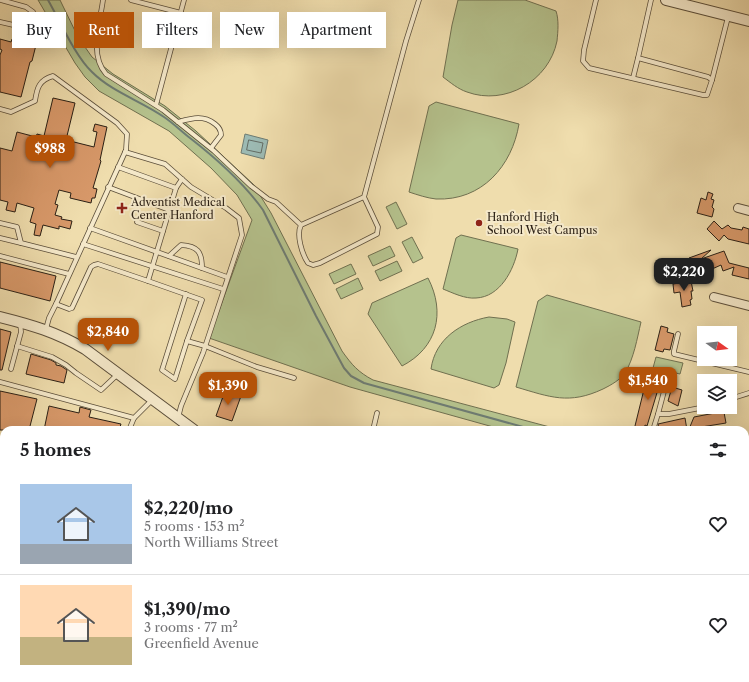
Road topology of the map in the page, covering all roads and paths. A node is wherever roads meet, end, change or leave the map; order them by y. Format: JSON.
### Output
{"nodes":[{"id":1,"x":2,"y":0,"type":"edge"},
{"id":2,"x":103,"y":0,"type":"edge"},
{"id":3,"x":131,"y":0,"type":"edge"},
{"id":4,"x":184,"y":0,"type":"edge"},
{"id":5,"x":419,"y":0,"type":"edge"},
{"id":6,"x":596,"y":0,"type":"edge"},
{"id":7,"x":651,"y":0,"type":"edge"},
{"id":8,"x":666,"y":0,"type":"edge"},
{"id":9,"x":177,"y":12,"type":"edge"},
{"id":10,"x":181,"y":12,"type":"edge"},
{"id":11,"x":728,"y":15,"type":"junction"},
{"id":12,"x":749,"y":21,"type":"edge"},
{"id":13,"x":0,"y":22,"type":"edge"},
{"id":14,"x":171,"y":48,"type":"edge"},
{"id":15,"x":638,"y":58,"type":"junction"},
{"id":16,"x":633,"y":78,"type":"junction"},
{"id":17,"x":712,"y":80,"type":"junction"},
{"id":18,"x":156,"y":105,"type":"junction"},
{"id":19,"x":0,"y":109,"type":"edge"},
{"id":20,"x":178,"y":122,"type":"junction"},
{"id":21,"x":211,"y":148,"type":"junction"},
{"id":22,"x":125,"y":152,"type":"junction"},
{"id":23,"x":118,"y":167,"type":"junction"},
{"id":24,"x":182,"y":179,"type":"junction"},
{"id":25,"x":108,"y":188,"type":"junction"},
{"id":26,"x":176,"y":188,"type":"junction"},
{"id":27,"x":364,"y":197,"type":"junction"},
{"id":28,"x":738,"y":208,"type":"dead end"},
{"id":29,"x":169,"y":210,"type":"junction"},
{"id":30,"x":749,"y":211,"type":"edge"},
{"id":31,"x":137,"y":222,"type":"dead end"},
{"id":32,"x":0,"y":223,"type":"edge"},
{"id":33,"x":301,"y":225,"type":"junction"},
{"id":34,"x":90,"y":228,"type":"junction"},
{"id":35,"x":163,"y":231,"type":"junction"},
{"id":36,"x":0,"y":238,"type":"edge"},
{"id":37,"x":21,"y":243,"type":"junction"},
{"id":38,"x":83,"y":244,"type":"junction"},
{"id":39,"x":157,"y":252,"type":"junction"},
{"id":40,"x":0,"y":256,"type":"edge"},
{"id":41,"x":169,"y":256,"type":"junction"},
{"id":42,"x":76,"y":257,"type":"junction"},
{"id":43,"x":152,"y":267,"type":"junction"},
{"id":44,"x":202,"y":268,"type":"junction"},
{"id":45,"x":69,"y":274,"type":"junction"},
{"id":46,"x":227,"y":278,"type":"junction"},
{"id":47,"x":148,"y":281,"type":"junction"},
{"id":48,"x":223,"y":289,"type":"junction"},
{"id":49,"x":186,"y":294,"type":"junction"},
{"id":50,"x":714,"y":297,"type":"dead end"},
{"id":51,"x":56,"y":304,"type":"junction"},
{"id":52,"x":749,"y":306,"type":"edge"},
{"id":53,"x":0,"y":317,"type":"edge"},
{"id":54,"x":20,"y":322,"type":"junction"},
{"id":55,"x":46,"y":330,"type":"junction"},
{"id":56,"x":678,"y":334,"type":"dead end"},
{"id":57,"x":187,"y":341,"type":"junction"},
{"id":58,"x":17,"y":346,"type":"junction"},
{"id":59,"x":205,"y":346,"type":"junction"},
{"id":60,"x":11,"y":369,"type":"dead end"},
{"id":61,"x":749,"y":372,"type":"edge"},
{"id":62,"x":119,"y":374,"type":"junction"},
{"id":63,"x":294,"y":378,"type":"dead end"},
{"id":64,"x":667,"y":380,"type":"dead end"},
{"id":65,"x":0,"y":382,"type":"edge"},
{"id":66,"x":749,"y":393,"type":"edge"},
{"id":67,"x":737,"y":397,"type":"edge"},
{"id":68,"x":153,"y":399,"type":"junction"},
{"id":69,"x":697,"y":409,"type":"edge"},
{"id":70,"x":378,"y":413,"type":"dead end"},
{"id":71,"x":658,"y":414,"type":"junction"},
{"id":72,"x":134,"y":418,"type":"junction"},
{"id":73,"x":178,"y":418,"type":"junction"},
{"id":74,"x":131,"y":426,"type":"edge"},
{"id":75,"x":189,"y":426,"type":"edge"},
{"id":76,"x":375,"y":426,"type":"edge"},
{"id":77,"x":655,"y":426,"type":"edge"}],
"edges":[{"from":1,"to":13,"type":"lane"},
{"from":2,"to":18,"type":"lane"},
{"from":3,"to":9,"type":"lane"},
{"from":4,"to":10,"type":"lane"},
{"from":5,"to":27,"type":"lane"},
{"from":6,"to":16,"type":"lane"},
{"from":7,"to":15,"type":"lane"},
{"from":8,"to":11,"type":"street"},
{"from":11,"to":12,"type":"street"},
{"from":11,"to":17,"type":"lane"},
{"from":14,"to":18,"type":"lane"},
{"from":15,"to":16,"type":"lane"},
{"from":15,"to":17,"type":"lane"},
{"from":16,"to":17,"type":"lane"},
{"from":18,"to":20,"type":"lane"},
{"from":19,"to":22,"type":"lane"},
{"from":20,"to":21,"type":"lane"},
{"from":20,"to":21,"type":"lane"},
{"from":21,"to":33,"type":"lane"},
{"from":22,"to":23,"type":"lane"},
{"from":22,"to":24,"type":"lane"},
{"from":23,"to":25,"type":"lane"},
{"from":23,"to":26,"type":"lane"},
{"from":24,"to":26,"type":"lane"},
{"from":24,"to":46,"type":"lane"},
{"from":25,"to":29,"type":"lane"},
{"from":25,"to":34,"type":"lane"},
{"from":26,"to":29,"type":"lane"},
{"from":27,"to":33,"type":"lane"},
{"from":27,"to":33,"type":"lane"},
{"from":28,"to":30,"type":"street"},
{"from":29,"to":35,"type":"lane"},
{"from":31,"to":35,"type":"lane"},
{"from":32,"to":37,"type":"lane"},
{"from":34,"to":38,"type":"lane"},
{"from":34,"to":39,"type":"lane"},
{"from":35,"to":39,"type":"lane"},
{"from":36,"to":37,"type":"lane"},
{"from":37,"to":42,"type":"lane"},
{"from":38,"to":42,"type":"lane"},
{"from":38,"to":43,"type":"lane"},
{"from":39,"to":41,"type":"lane"},
{"from":39,"to":43,"type":"lane"},
{"from":40,"to":45,"type":"lane"},
{"from":41,"to":44,"type":"lane"},
{"from":41,"to":44,"type":"lane"},
{"from":42,"to":45,"type":"lane"},
{"from":43,"to":47,"type":"lane"},
{"from":43,"to":48,"type":"lane"},
{"from":44,"to":46,"type":"lane"},
{"from":45,"to":51,"type":"lane"},
{"from":46,"to":48,"type":"lane"},
{"from":47,"to":49,"type":"lane"},
{"from":47,"to":51,"type":"lane"},
{"from":48,"to":59,"type":"lane"},
{"from":49,"to":57,"type":"lane"},
{"from":49,"to":57,"type":"lane"},
{"from":50,"to":52,"type":"street"},
{"from":51,"to":55,"type":"lane"},
{"from":53,"to":54,"type":"street"},
{"from":54,"to":55,"type":"street"},
{"from":54,"to":58,"type":"lane"},
{"from":55,"to":62,"type":"street"},
{"from":56,"to":61,"type":"lane"},
{"from":57,"to":59,"type":"lane"},
{"from":58,"to":60,"type":"lane"},
{"from":58,"to":62,"type":"lane"},
{"from":59,"to":63,"type":"lane"},
{"from":59,"to":73,"type":"lane"},
{"from":62,"to":68,"type":"street"},
{"from":64,"to":71,"type":"lane"},
{"from":65,"to":72,"type":"lane"},
{"from":66,"to":67,"type":"lane"},
{"from":68,"to":72,"type":"lane"},
{"from":68,"to":73,"type":"street"},
{"from":69,"to":71,"type":"lane"},
{"from":70,"to":76,"type":"lane"},
{"from":71,"to":77,"type":"lane"},
{"from":72,"to":74,"type":"lane"},
{"from":73,"to":75,"type":"street"}]}
